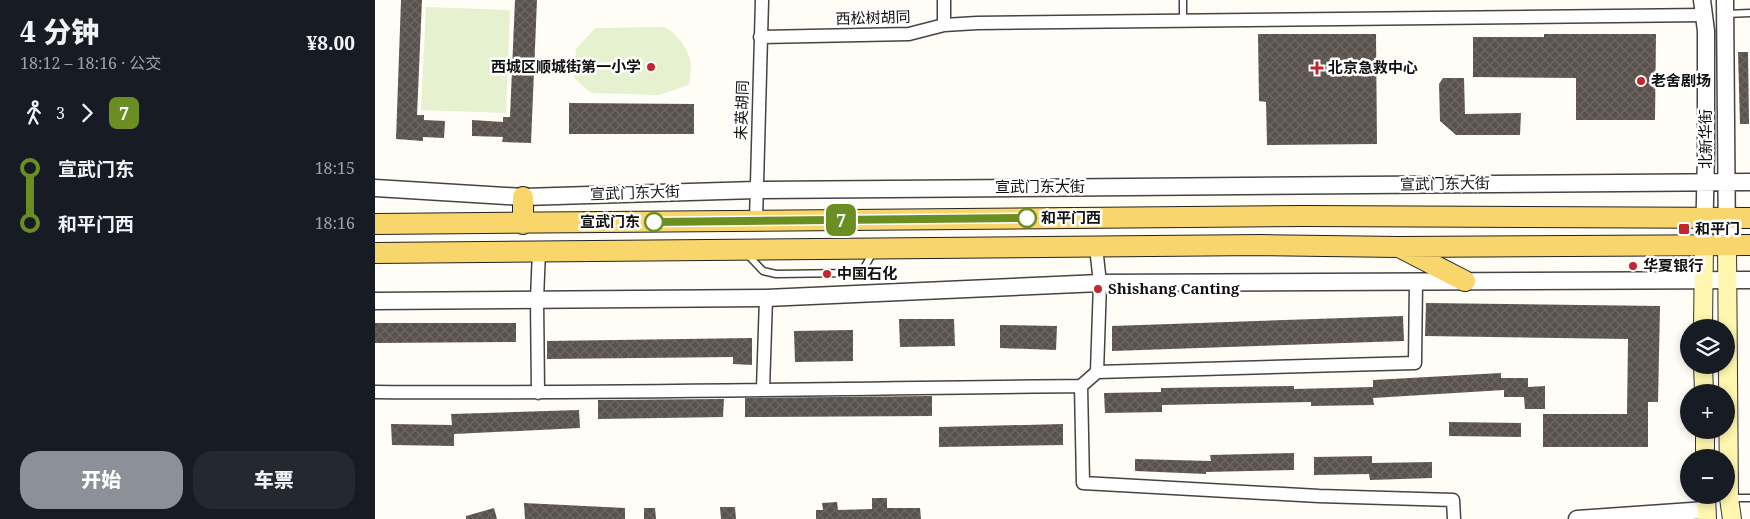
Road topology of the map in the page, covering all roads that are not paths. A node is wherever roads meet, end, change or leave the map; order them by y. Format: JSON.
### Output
{"nodes":[{"id":1,"x":761,"y":0,"type":"edge"},
{"id":2,"x":945,"y":0,"type":"edge"},
{"id":3,"x":1183,"y":0,"type":"edge"},
{"id":4,"x":1703,"y":7,"type":"edge"},
{"id":5,"x":1725,"y":7,"type":"edge"},
{"id":6,"x":1750,"y":14,"type":"edge"},
{"id":7,"x":1183,"y":20,"type":"junction"},
{"id":8,"x":944,"y":25,"type":"junction"},
{"id":9,"x":761,"y":36,"type":"junction"},
{"id":10,"x":1705,"y":182,"type":"junction"},
{"id":11,"x":1726,"y":182,"type":"junction"},
{"id":12,"x":1750,"y":182,"type":"edge"},
{"id":13,"x":375,"y":188,"type":"edge"},
{"id":14,"x":756,"y":190,"type":"junction"},
{"id":15,"x":523,"y":197,"type":"junction"},
{"id":16,"x":1704,"y":218,"type":"junction"},
{"id":17,"x":1750,"y":218,"type":"edge"},
{"id":18,"x":1726,"y":219,"type":"junction"},
{"id":19,"x":757,"y":220,"type":"junction"},
{"id":20,"x":375,"y":224,"type":"edge"},
{"id":21,"x":523,"y":224,"type":"junction"},
{"id":22,"x":1704,"y":245,"type":"junction"},
{"id":23,"x":1727,"y":245,"type":"junction"},
{"id":24,"x":1750,"y":245,"type":"edge"},
{"id":25,"x":1096,"y":247,"type":"junction"},
{"id":26,"x":1399,"y":247,"type":"junction"},
{"id":27,"x":539,"y":250,"type":"junction"},
{"id":28,"x":375,"y":252,"type":"edge"},
{"id":29,"x":1750,"y":280,"type":"edge"},
{"id":30,"x":1416,"y":281,"type":"junction"},
{"id":31,"x":1465,"y":281,"type":"junction"},
{"id":32,"x":1703,"y":281,"type":"junction"},
{"id":33,"x":1728,"y":281,"type":"junction"},
{"id":34,"x":1099,"y":283,"type":"junction"},
{"id":35,"x":766,"y":298,"type":"junction"},
{"id":36,"x":537,"y":299,"type":"junction"},
{"id":37,"x":375,"y":301,"type":"edge"},
{"id":38,"x":1703,"y":319,"type":"edge"},
{"id":39,"x":1097,"y":372,"type":"junction"},
{"id":40,"x":1081,"y":386,"type":"junction"},
{"id":41,"x":763,"y":389,"type":"junction"},
{"id":42,"x":375,"y":392,"type":"edge"},
{"id":43,"x":538,"y":393,"type":"junction"},
{"id":44,"x":1729,"y":449,"type":"edge"},
{"id":45,"x":1735,"y":498,"type":"edge"},
{"id":46,"x":1750,"y":498,"type":"edge"},
{"id":47,"x":1730,"y":504,"type":"edge"},
{"id":48,"x":1706,"y":508,"type":"edge"},
{"id":49,"x":1454,"y":519,"type":"edge"},
{"id":50,"x":1577,"y":519,"type":"edge"},
{"id":51,"x":1732,"y":519,"type":"edge"}],
"edges":[{"from":1,"to":9,"type":"street","name":"未英胡同"},
{"from":2,"to":8,"type":"street"},
{"from":3,"to":7,"type":"lane"},
{"from":4,"to":7,"type":"street","name":"西松树胡同"},
{"from":4,"to":10,"type":"street","name":"北新华街"},
{"from":5,"to":6,"type":"lane"},
{"from":5,"to":11,"type":"street","name":"北新华街"},
{"from":7,"to":8,"type":"street","name":"西松树胡同"},
{"from":8,"to":9,"type":"street","name":"西松树胡同"},
{"from":9,"to":14,"type":"street","name":"未英胡同"},
{"from":10,"to":11,"type":"street","name":"宣武门东大街"},
{"from":10,"to":14,"type":"street","name":"宣武门东大街"},
{"from":10,"to":16,"type":"street","name":"北新华街"},
{"from":11,"to":12,"type":"street","name":"宣武门东大街"},
{"from":11,"to":18,"type":"street","name":"北新华街"},
{"from":13,"to":15,"type":"street","name":"宣武门东大街"},
{"from":14,"to":15,"type":"street","name":"宣武门东大街"},
{"from":14,"to":19,"type":"street","name":"未英胡同"},
{"from":15,"to":21,"type":"main road"},
{"from":16,"to":18,"type":"main road","name":"宣武门东大街"},
{"from":16,"to":19,"type":"main road","name":"宣武门东大街"},
{"from":16,"to":22,"type":"street","name":"北新华街"},
{"from":17,"to":18,"type":"main road","name":"宣武门东大街"},
{"from":18,"to":23,"type":"street","name":"北新华街"},
{"from":19,"to":21,"type":"main road","name":"宣武门东大街"},
{"from":20,"to":21,"type":"main road","name":"宣武门东大街"},
{"from":22,"to":23,"type":"main road"},
{"from":22,"to":26,"type":"main road"},
{"from":22,"to":32,"type":"main road"},
{"from":23,"to":24,"type":"main road"},
{"from":23,"to":33,"type":"main road"},
{"from":25,"to":26,"type":"main road"},
{"from":25,"to":27,"type":"main road"},
{"from":25,"to":34,"type":"street"},
{"from":26,"to":31,"type":"main road"},
{"from":27,"to":28,"type":"main road"},
{"from":27,"to":36,"type":"street"},
{"from":29,"to":33,"type":"street"},
{"from":30,"to":31,"type":"street"},
{"from":30,"to":34,"type":"street"},
{"from":30,"to":39,"type":"street"},
{"from":31,"to":32,"type":"street"},
{"from":32,"to":33,"type":"street"},
{"from":32,"to":38,"type":"main road"},
{"from":33,"to":44,"type":"main road"},
{"from":34,"to":35,"type":"street"},
{"from":34,"to":39,"type":"street"},
{"from":35,"to":36,"type":"street"},
{"from":35,"to":41,"type":"street"},
{"from":36,"to":37,"type":"street"},
{"from":36,"to":43,"type":"street"},
{"from":39,"to":40,"type":"street"},
{"from":40,"to":41,"type":"street"},
{"from":40,"to":49,"type":"street"},
{"from":41,"to":43,"type":"street"},
{"from":42,"to":43,"type":"street"},
{"from":45,"to":46,"type":"lane"},
{"from":47,"to":51,"type":"main road"},
{"from":48,"to":50,"type":"street"}]}
